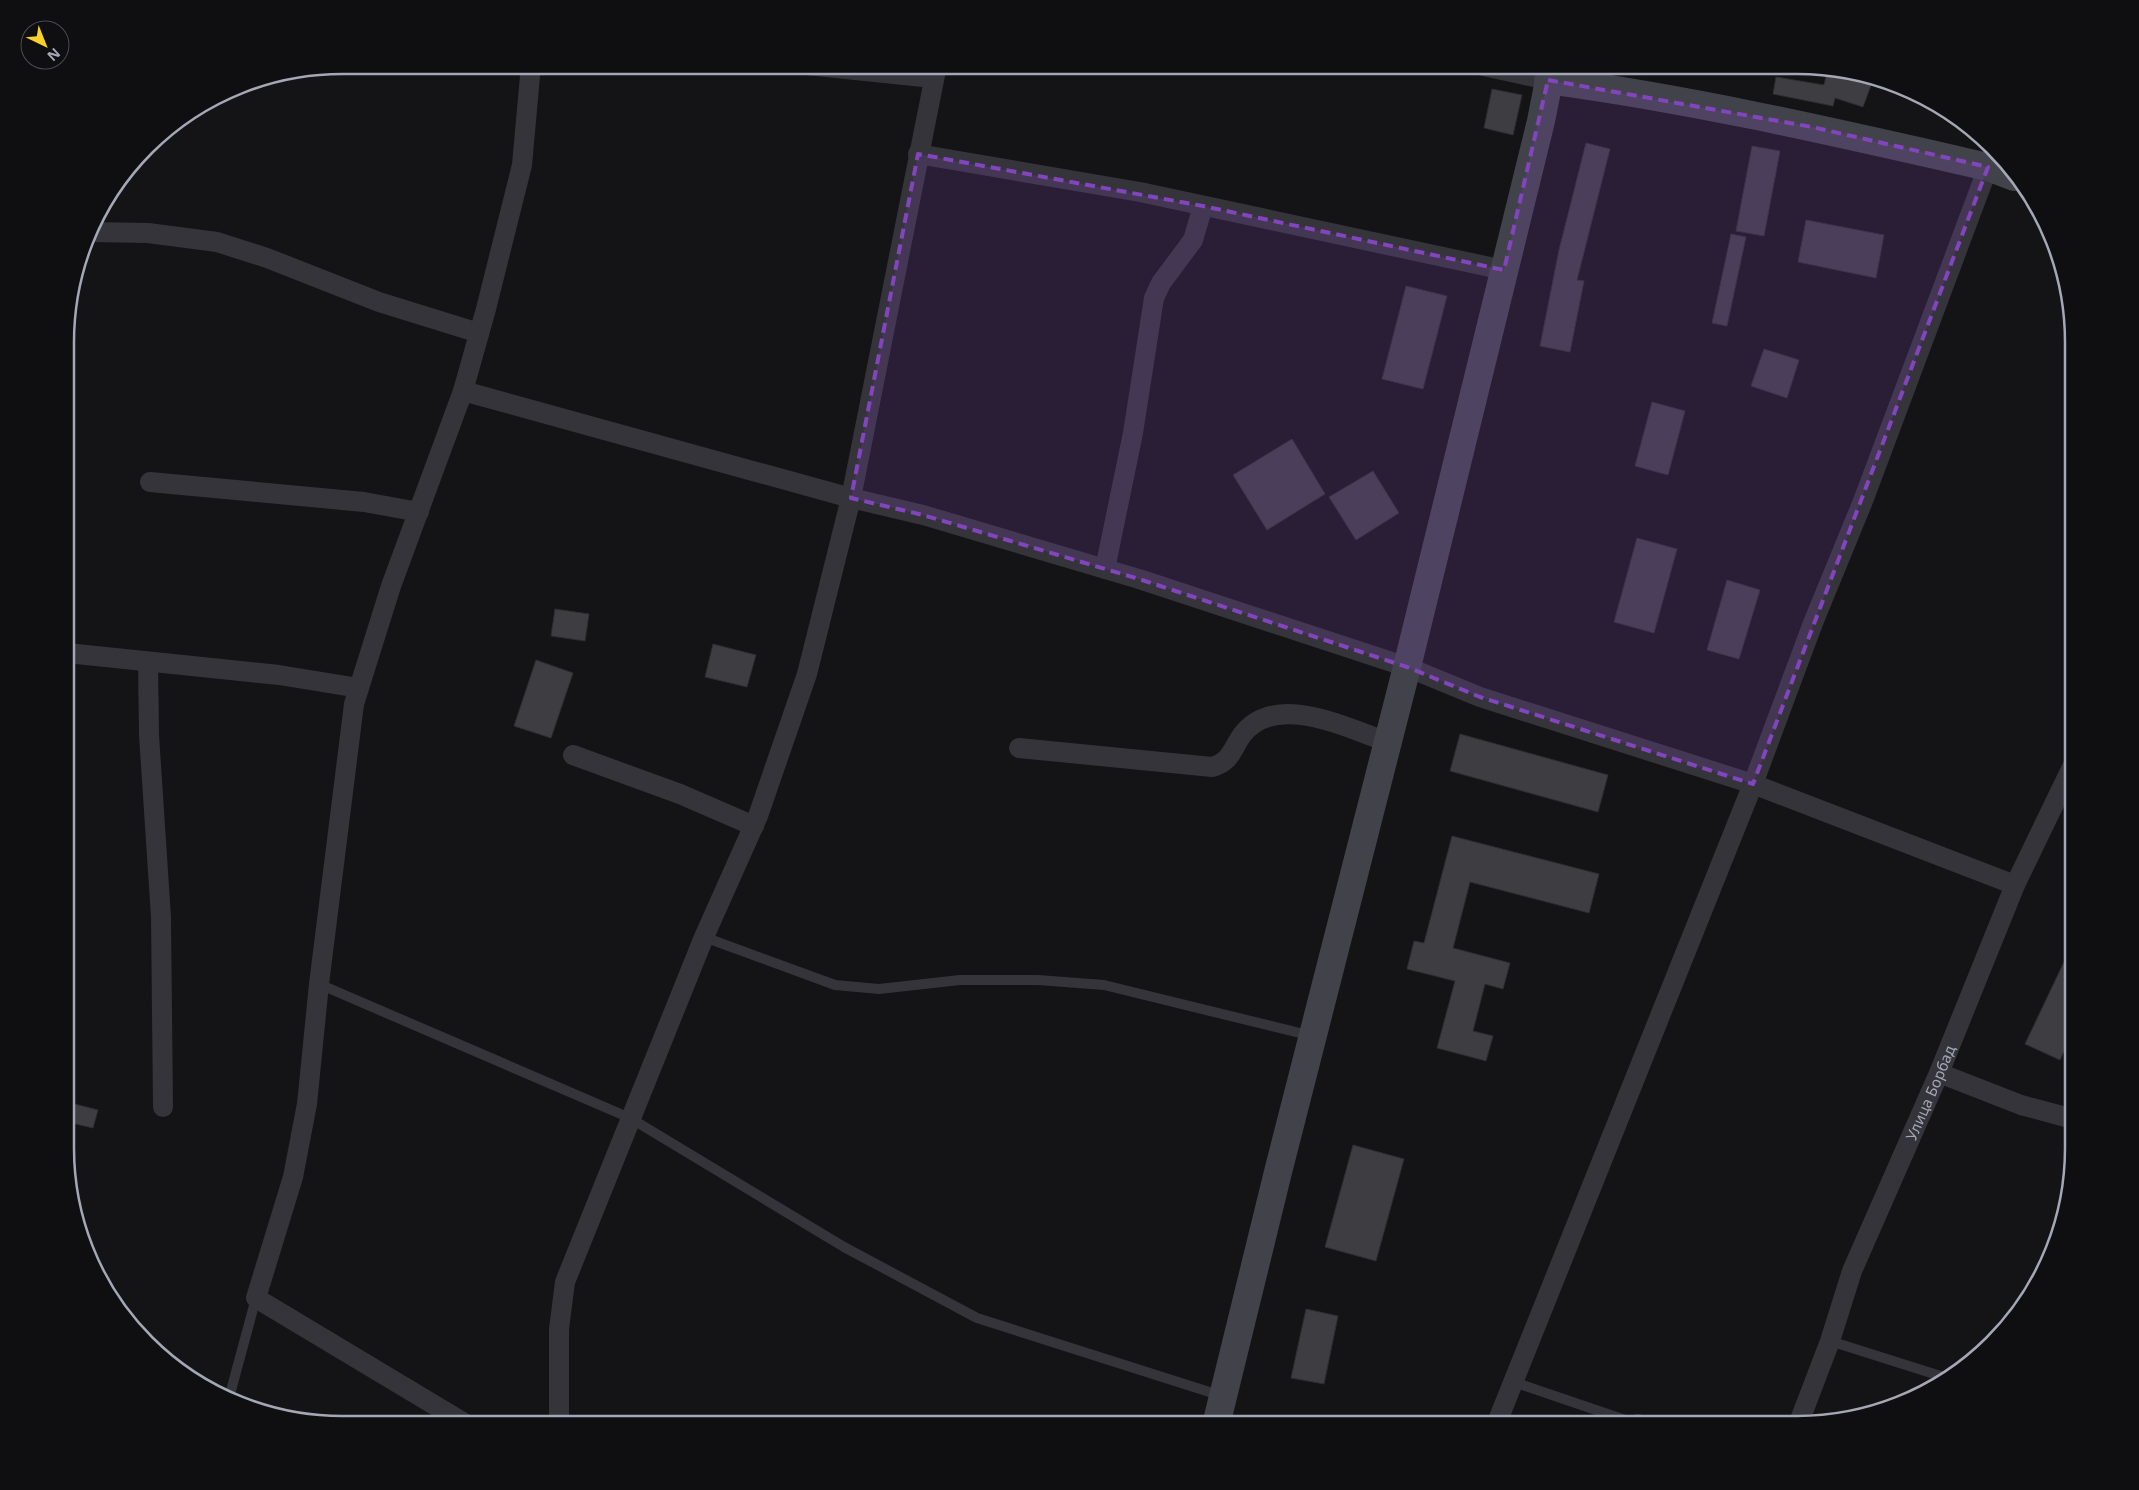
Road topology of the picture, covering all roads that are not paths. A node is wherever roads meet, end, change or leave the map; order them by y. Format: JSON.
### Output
{"nodes":[{"id":1,"x":530,"y":74,"type":"edge"},
{"id":2,"x":935,"y":74,"type":"edge"},
{"id":3,"x":1550,"y":74,"type":"edge"},
{"id":4,"x":1554,"y":74,"type":"edge"},
{"id":5,"x":918,"y":154,"type":"junction"},
{"id":6,"x":1991,"y":160,"type":"edge"},
{"id":7,"x":1203,"y":206,"type":"junction"},
{"id":8,"x":97,"y":232,"type":"edge"},
{"id":9,"x":1504,"y":270,"type":"junction"},
{"id":10,"x":479,"y":333,"type":"junction"},
{"id":11,"x":463,"y":391,"type":"junction"},
{"id":12,"x":150,"y":482,"type":"dead end"},
{"id":13,"x":851,"y":498,"type":"junction"},
{"id":14,"x":418,"y":512,"type":"junction"},
{"id":15,"x":1105,"y":568,"type":"junction"},
{"id":16,"x":74,"y":654,"type":"edge"},
{"id":17,"x":148,"y":662,"type":"junction"},
{"id":18,"x":1408,"y":667,"type":"junction"},
{"id":19,"x":359,"y":688,"type":"junction"},
{"id":20,"x":1388,"y":742,"type":"junction"},
{"id":21,"x":1019,"y":748,"type":"dead end"},
{"id":22,"x":574,"y":755,"type":"dead end"},
{"id":23,"x":2065,"y":782,"type":"edge"},
{"id":24,"x":1753,"y":784,"type":"junction"},
{"id":25,"x":754,"y":826,"type":"junction"},
{"id":26,"x":2015,"y":885,"type":"junction"},
{"id":27,"x":704,"y":937,"type":"junction"},
{"id":28,"x":319,"y":984,"type":"junction"},
{"id":29,"x":1313,"y":1036,"type":"junction"},
{"id":30,"x":1939,"y":1073,"type":"junction"},
{"id":31,"x":163,"y":1107,"type":"dead end"},
{"id":32,"x":2065,"y":1117,"type":"edge"},
{"id":33,"x":630,"y":1118,"type":"junction"},
{"id":34,"x":256,"y":1298,"type":"junction"},
{"id":35,"x":1830,"y":1341,"type":"junction"},
{"id":36,"x":1939,"y":1375,"type":"edge"},
{"id":37,"x":1514,"y":1382,"type":"junction"},
{"id":38,"x":231,"y":1392,"type":"edge"},
{"id":39,"x":1223,"y":1397,"type":"junction"},
{"id":40,"x":453,"y":1416,"type":"edge"},
{"id":41,"x":559,"y":1416,"type":"edge"},
{"id":42,"x":1218,"y":1416,"type":"edge"},
{"id":43,"x":1500,"y":1416,"type":"edge"},
{"id":44,"x":1613,"y":1416,"type":"edge"},
{"id":45,"x":1801,"y":1416,"type":"edge"}],
"edges":[{"from":1,"to":10,"type":"street"},
{"from":2,"to":5,"type":"street"},
{"from":3,"to":9,"type":"street"},
{"from":4,"to":6,"type":"street"},
{"from":5,"to":7,"type":"street"},
{"from":5,"to":13,"type":"street"},
{"from":6,"to":24,"type":"street"},
{"from":7,"to":9,"type":"street"},
{"from":7,"to":15,"type":"street"},
{"from":8,"to":10,"type":"street"},
{"from":9,"to":18,"type":"street"},
{"from":10,"to":11,"type":"street"},
{"from":11,"to":13,"type":"street"},
{"from":11,"to":14,"type":"street"},
{"from":12,"to":14,"type":"street"},
{"from":13,"to":15,"type":"street"},
{"from":13,"to":25,"type":"street"},
{"from":14,"to":19,"type":"street"},
{"from":15,"to":18,"type":"street"},
{"from":16,"to":17,"type":"street"},
{"from":17,"to":19,"type":"street"},
{"from":17,"to":31,"type":"street"},
{"from":18,"to":20,"type":"street"},
{"from":18,"to":24,"type":"street"},
{"from":19,"to":28,"type":"street"},
{"from":20,"to":21,"type":"street"},
{"from":20,"to":29,"type":"street"},
{"from":22,"to":25,"type":"street"},
{"from":23,"to":26,"type":"street","name":"Улица Борбад"},
{"from":24,"to":26,"type":"street"},
{"from":24,"to":37,"type":"street"},
{"from":25,"to":27,"type":"street"},
{"from":26,"to":30,"type":"street","name":"Улица Борбад"},
{"from":27,"to":29,"type":"lane"},
{"from":27,"to":33,"type":"street"},
{"from":28,"to":33,"type":"lane"},
{"from":28,"to":34,"type":"street"},
{"from":29,"to":39,"type":"street"},
{"from":30,"to":32,"type":"street"},
{"from":30,"to":35,"type":"street","name":"Улица Борбад"},
{"from":33,"to":39,"type":"lane"},
{"from":33,"to":41,"type":"street"},
{"from":34,"to":38,"type":"lane"},
{"from":34,"to":40,"type":"street"},
{"from":35,"to":36,"type":"lane"},
{"from":35,"to":45,"type":"street","name":"Улица Борбад"},
{"from":37,"to":43,"type":"street"},
{"from":37,"to":44,"type":"lane"},
{"from":39,"to":42,"type":"street"}]}
